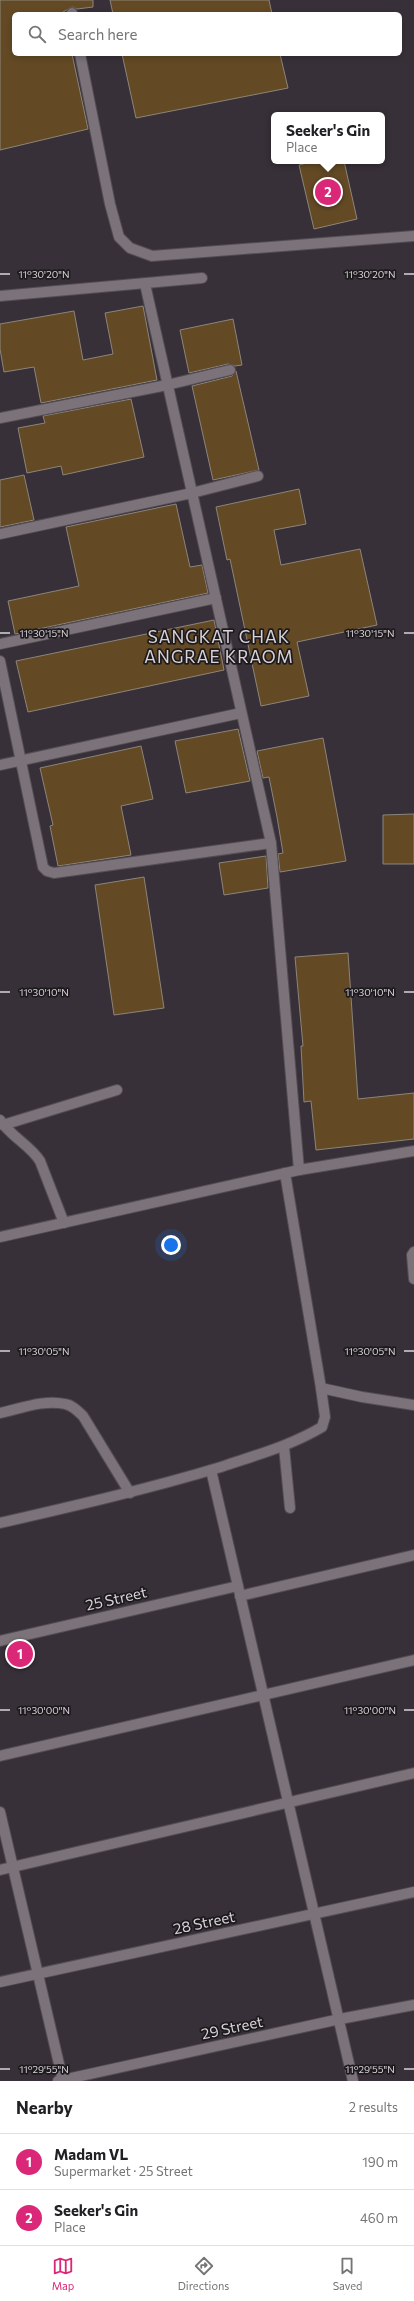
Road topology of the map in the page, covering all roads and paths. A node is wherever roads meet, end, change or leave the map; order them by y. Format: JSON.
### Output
{"nodes":[{"id":1,"x":80,"y":56,"type":"edge"},
{"id":2,"x":414,"y":236,"type":"edge"},
{"id":3,"x":202,"y":278,"type":"dead end"},
{"id":4,"x":145,"y":284,"type":"junction"},
{"id":5,"x":0,"y":296,"type":"edge"},
{"id":6,"x":230,"y":370,"type":"dead end"},
{"id":7,"x":167,"y":386,"type":"junction"},
{"id":8,"x":0,"y":418,"type":"edge"},
{"id":9,"x":258,"y":476,"type":"dead end"},
{"id":10,"x":192,"y":493,"type":"junction"},
{"id":11,"x":0,"y":534,"type":"edge"},
{"id":12,"x":216,"y":598,"type":"junction"},
{"id":13,"x":0,"y":644,"type":"edge"},
{"id":14,"x":0,"y":661,"type":"edge"},
{"id":15,"x":241,"y":713,"type":"junction"},
{"id":16,"x":21,"y":761,"type":"junction"},
{"id":17,"x":0,"y":765,"type":"edge"},
{"id":18,"x":271,"y":842,"type":"junction"},
{"id":19,"x":118,"y":1090,"type":"dead end"},
{"id":20,"x":1,"y":1122,"type":"edge"},
{"id":21,"x":414,"y":1151,"type":"edge"},
{"id":22,"x":299,"y":1170,"type":"junction"},
{"id":23,"x":285,"y":1173,"type":"junction"},
{"id":24,"x":64,"y":1223,"type":"junction"},
{"id":25,"x":0,"y":1237,"type":"edge"},
{"id":26,"x":414,"y":1252,"type":"edge"},
{"id":27,"x":414,"y":1279,"type":"edge"},
{"id":28,"x":321,"y":1388,"type":"junction"},
{"id":29,"x":414,"y":1405,"type":"edge"},
{"id":30,"x":0,"y":1413,"type":"edge"},
{"id":31,"x":284,"y":1447,"type":"junction"},
{"id":32,"x":210,"y":1470,"type":"junction"},
{"id":33,"x":130,"y":1493,"type":"junction"},
{"id":34,"x":290,"y":1508,"type":"dead end"},
{"id":35,"x":0,"y":1523,"type":"edge"},
{"id":36,"x":414,"y":1555,"type":"edge"},
{"id":37,"x":238,"y":1586,"type":"junction"},
{"id":38,"x":240,"y":1596,"type":"junction"},
{"id":39,"x":0,"y":1641,"type":"edge"},
{"id":40,"x":414,"y":1660,"type":"edge"},
{"id":41,"x":264,"y":1695,"type":"junction"},
{"id":42,"x":0,"y":1756,"type":"edge"},
{"id":43,"x":414,"y":1774,"type":"edge"},
{"id":44,"x":289,"y":1802,"type":"junction"},
{"id":45,"x":0,"y":1812,"type":"edge"},
{"id":46,"x":13,"y":1867,"type":"junction"},
{"id":47,"x":0,"y":1870,"type":"edge"},
{"id":48,"x":414,"y":1892,"type":"edge"},
{"id":49,"x":315,"y":1913,"type":"junction"},
{"id":50,"x":38,"y":1973,"type":"junction"},
{"id":51,"x":0,"y":1982,"type":"edge"},
{"id":52,"x":414,"y":2005,"type":"edge"},
{"id":53,"x":340,"y":2019,"type":"junction"},
{"id":54,"x":61,"y":2081,"type":"edge"},
{"id":55,"x":353,"y":2081,"type":"edge"}],
"edges":[{"from":1,"to":2,"type":"street"},
{"from":3,"to":4,"type":"street"},
{"from":4,"to":5,"type":"street"},
{"from":4,"to":7,"type":"street"},
{"from":6,"to":7,"type":"street"},
{"from":7,"to":8,"type":"street"},
{"from":7,"to":10,"type":"street"},
{"from":9,"to":10,"type":"street"},
{"from":10,"to":11,"type":"street"},
{"from":10,"to":12,"type":"street"},
{"from":12,"to":13,"type":"street"},
{"from":12,"to":15,"type":"street"},
{"from":14,"to":16,"type":"street"},
{"from":15,"to":16,"type":"street"},
{"from":15,"to":18,"type":"street"},
{"from":16,"to":17,"type":"street"},
{"from":16,"to":18,"type":"street"},
{"from":18,"to":22,"type":"street"},
{"from":19,"to":20,"type":"street"},
{"from":20,"to":24,"type":"street"},
{"from":21,"to":22,"type":"street"},
{"from":22,"to":23,"type":"street"},
{"from":23,"to":24,"type":"street"},
{"from":23,"to":28,"type":"street"},
{"from":24,"to":25,"type":"street"},
{"from":26,"to":27,"type":"street"},
{"from":28,"to":29,"type":"street"},
{"from":28,"to":31,"type":"street"},
{"from":30,"to":33,"type":"street"},
{"from":31,"to":32,"type":"street"},
{"from":31,"to":34,"type":"street"},
{"from":32,"to":33,"type":"street"},
{"from":32,"to":37,"type":"street"},
{"from":33,"to":35,"type":"street"},
{"from":36,"to":38,"type":"street"},
{"from":37,"to":38,"type":"street"},
{"from":37,"to":39,"type":"street","name":"25 Street"},
{"from":38,"to":41,"type":"street"},
{"from":40,"to":41,"type":"street"},
{"from":41,"to":42,"type":"street"},
{"from":41,"to":44,"type":"street"},
{"from":43,"to":44,"type":"street"},
{"from":44,"to":46,"type":"street"},
{"from":44,"to":49,"type":"street"},
{"from":45,"to":46,"type":"street"},
{"from":46,"to":47,"type":"street"},
{"from":46,"to":50,"type":"street"},
{"from":48,"to":49,"type":"street","name":"28 Street"},
{"from":49,"to":50,"type":"street","name":"28 Street"},
{"from":49,"to":53,"type":"street"},
{"from":50,"to":51,"type":"street","name":"28 Street"},
{"from":50,"to":54,"type":"street"},
{"from":52,"to":53,"type":"street","name":"29 Street"},
{"from":53,"to":54,"type":"street","name":"29 Street"},
{"from":53,"to":55,"type":"street"}]}
